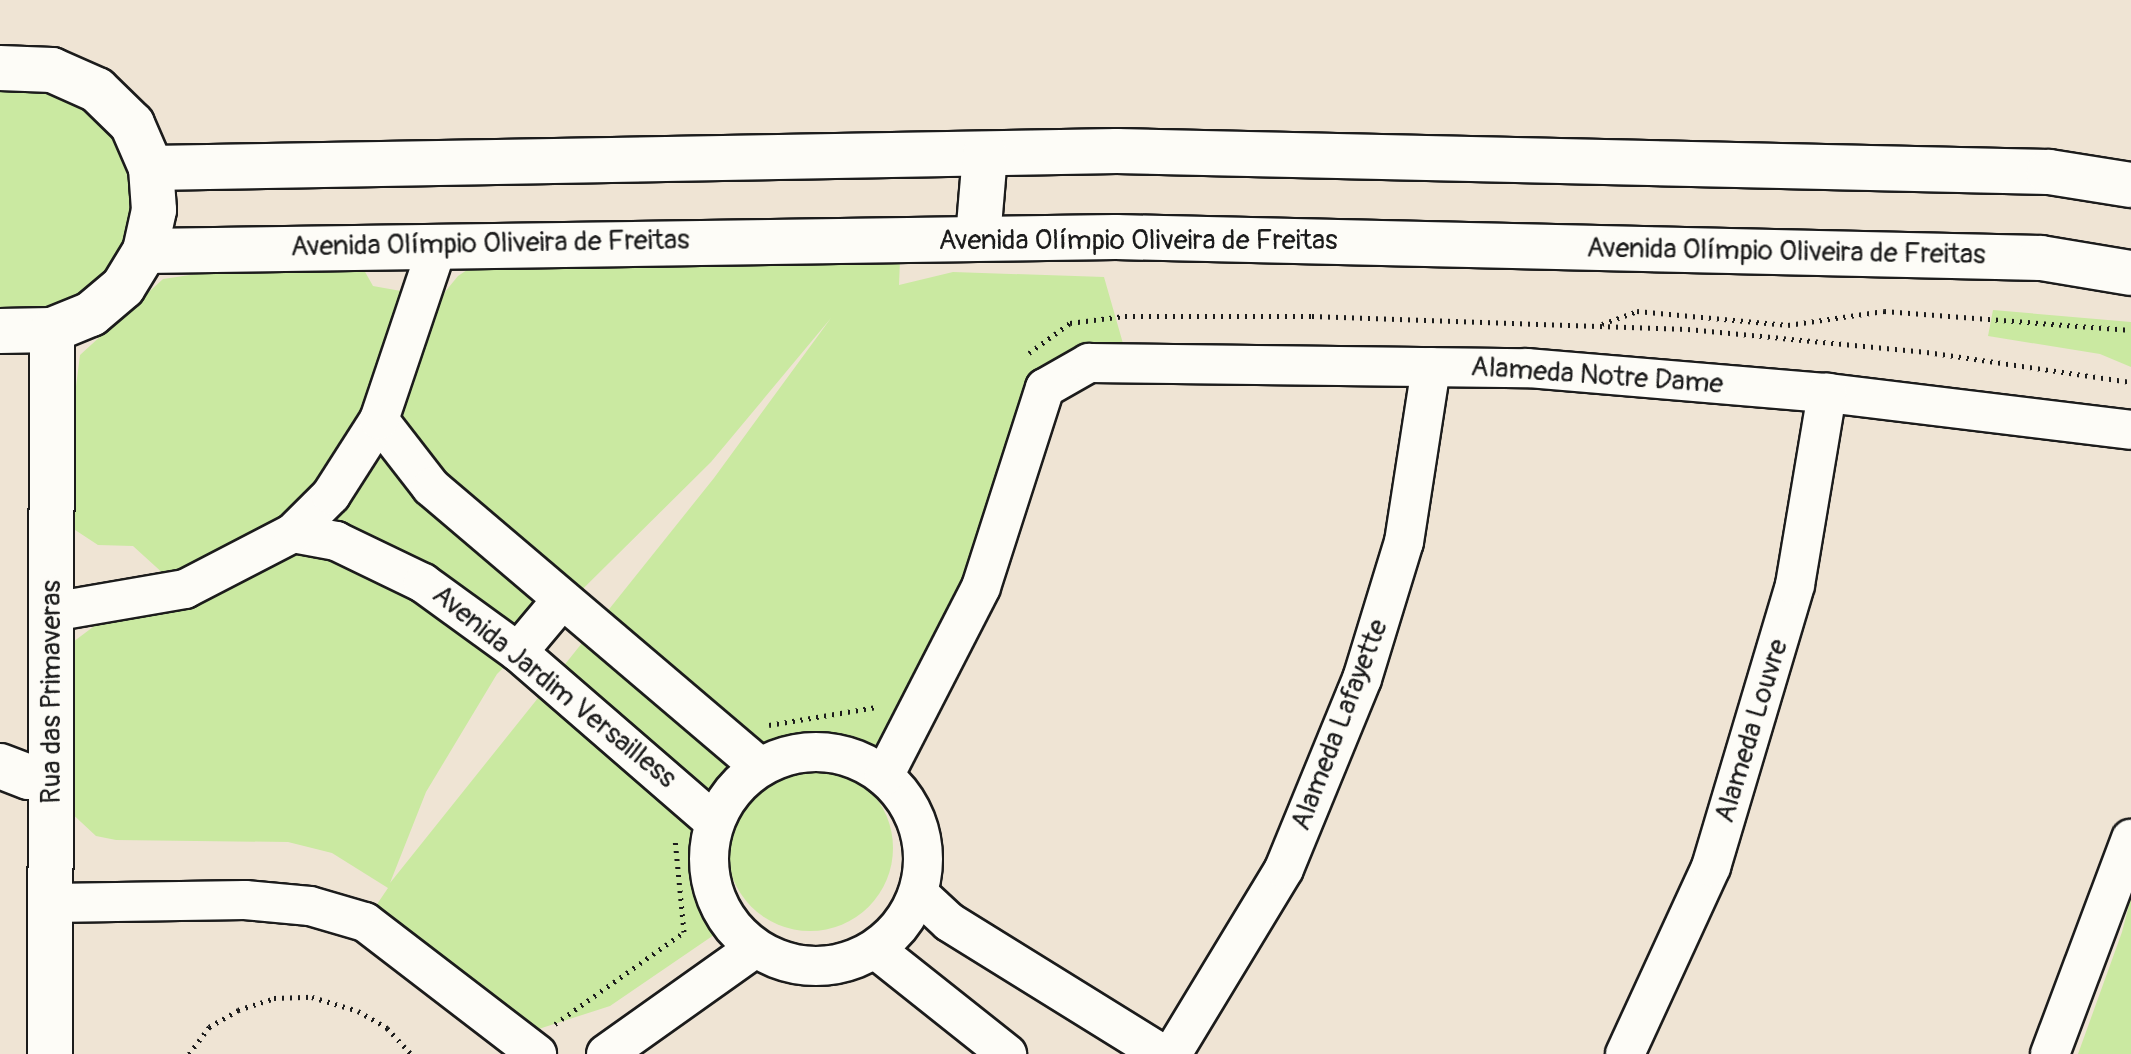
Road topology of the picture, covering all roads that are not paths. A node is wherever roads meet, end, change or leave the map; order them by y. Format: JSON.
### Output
{"nodes":[{"id":1,"x":0,"y":68,"type":"edge"},
{"id":2,"x":985,"y":154,"type":"junction"},
{"id":3,"x":151,"y":168,"type":"junction"},
{"id":4,"x":2131,"y":185,"type":"edge"},
{"id":5,"x":978,"y":238,"type":"junction"},
{"id":6,"x":438,"y":245,"type":"junction"},
{"id":7,"x":145,"y":251,"type":"junction"},
{"id":8,"x":2131,"y":273,"type":"edge"},
{"id":9,"x":52,"y":330,"type":"junction"},
{"id":10,"x":0,"y":331,"type":"edge"},
{"id":11,"x":1431,"y":367,"type":"junction"},
{"id":12,"x":1827,"y":393,"type":"junction"},
{"id":13,"x":379,"y":420,"type":"junction"},
{"id":14,"x":2131,"y":430,"type":"edge"},
{"id":15,"x":293,"y":533,"type":"junction"},
{"id":16,"x":560,"y":602,"type":"junction"},
{"id":17,"x":52,"y":612,"type":"junction"},
{"id":18,"x":518,"y":652,"type":"junction"},
{"id":19,"x":748,"y":755,"type":"junction"},
{"id":20,"x":0,"y":766,"type":"edge"},
{"id":21,"x":51,"y":775,"type":"junction"},
{"id":22,"x":884,"y":776,"type":"junction"},
{"id":23,"x":702,"y":809,"type":"junction"},
{"id":24,"x":2131,"y":839,"type":"edge"},
{"id":25,"x":918,"y":893,"type":"junction"},
{"id":26,"x":52,"y":903,"type":"junction"},
{"id":27,"x":755,"y":948,"type":"junction"},
{"id":28,"x":875,"y":949,"type":"junction"},
{"id":29,"x":528,"y":1045,"type":"edge"},
{"id":30,"x":50,"y":1054,"type":"edge"},
{"id":31,"x":606,"y":1054,"type":"edge"},
{"id":32,"x":1007,"y":1054,"type":"edge"},
{"id":33,"x":1162,"y":1054,"type":"edge"},
{"id":34,"x":1172,"y":1054,"type":"edge"},
{"id":35,"x":1625,"y":1054,"type":"edge"},
{"id":36,"x":2050,"y":1054,"type":"edge"}],
"edges":[{"from":1,"to":3,"type":"main road"},
{"from":2,"to":3,"type":"main road"},
{"from":2,"to":4,"type":"main road"},
{"from":2,"to":5,"type":"main road"},
{"from":3,"to":7,"type":"main road"},
{"from":5,"to":6,"type":"main road","name":"Avenida Olímpio Oliveira de Freitas"},
{"from":5,"to":8,"type":"main road","name":"Avenida Olímpio Oliveira de Freitas"},
{"from":6,"to":7,"type":"main road","name":"Avenida Olímpio Oliveira de Freitas"},
{"from":6,"to":13,"type":"street"},
{"from":7,"to":9,"type":"main road"},
{"from":9,"to":10,"type":"main road"},
{"from":9,"to":17,"type":"main road","name":"Rua das Primaveras"},
{"from":11,"to":12,"type":"street","name":"Alameda Notre Dame"},
{"from":11,"to":22,"type":"street","name":"Alameda Notre Dame"},
{"from":11,"to":34,"type":"street","name":"Alameda Lafayette"},
{"from":12,"to":14,"type":"street","name":"Alameda Notre Dame"},
{"from":12,"to":35,"type":"street","name":"Alameda Louvre"},
{"from":13,"to":15,"type":"street"},
{"from":13,"to":16,"type":"street"},
{"from":15,"to":17,"type":"street"},
{"from":15,"to":18,"type":"street","name":"Avenida Jardim Versailless"},
{"from":16,"to":18,"type":"street"},
{"from":16,"to":19,"type":"street"},
{"from":17,"to":21,"type":"main road","name":"Rua das Primaveras"},
{"from":18,"to":23,"type":"street","name":"Avenida Jardim Versailless"},
{"from":19,"to":22,"type":"street"},
{"from":19,"to":23,"type":"street"},
{"from":20,"to":21,"type":"main road"},
{"from":21,"to":26,"type":"main road","name":"Rua das Primaveras"},
{"from":22,"to":25,"type":"street"},
{"from":23,"to":27,"type":"street"},
{"from":24,"to":36,"type":"street"},
{"from":25,"to":28,"type":"street"},
{"from":25,"to":33,"type":"street"},
{"from":26,"to":29,"type":"street"},
{"from":26,"to":30,"type":"main road","name":"Rua das Primaveras"},
{"from":27,"to":28,"type":"street"},
{"from":27,"to":31,"type":"street"},
{"from":28,"to":32,"type":"street"}]}
